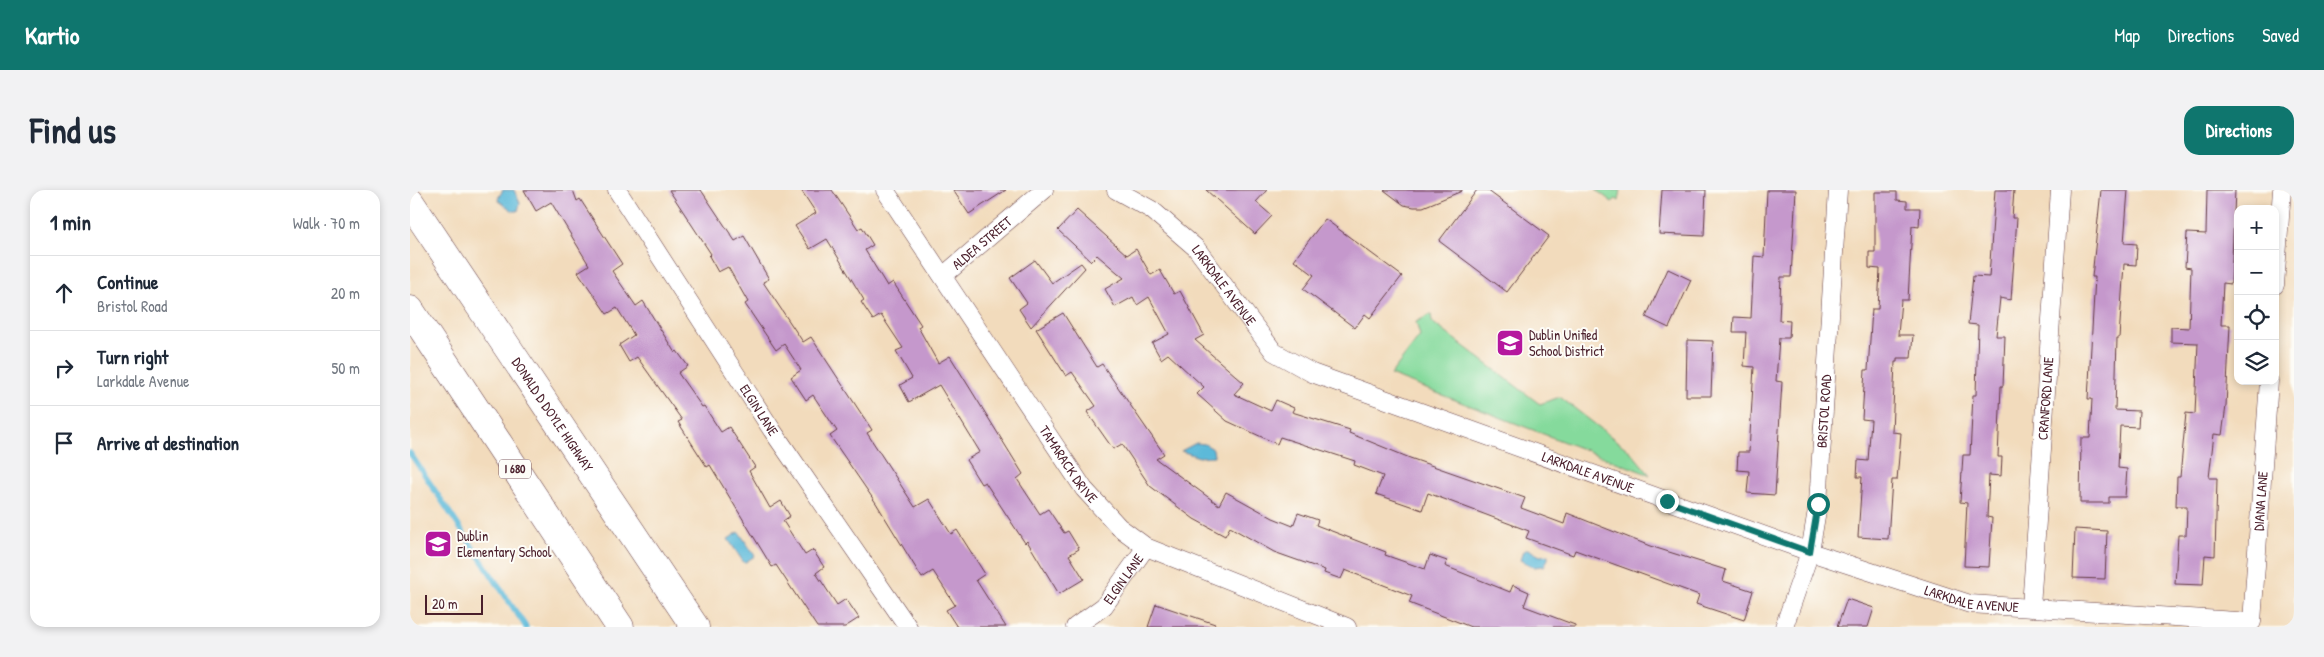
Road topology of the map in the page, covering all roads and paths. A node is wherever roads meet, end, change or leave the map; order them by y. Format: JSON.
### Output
{"nodes":[{"id":1,"x":617,"y":190,"type":"edge"},
{"id":2,"x":885,"y":190,"type":"edge"},
{"id":3,"x":1044,"y":190,"type":"edge"},
{"id":4,"x":1116,"y":190,"type":"edge"},
{"id":5,"x":1838,"y":190,"type":"edge"},
{"id":6,"x":2060,"y":190,"type":"edge"},
{"id":7,"x":2282,"y":190,"type":"edge"},
{"id":8,"x":410,"y":202,"type":"edge"},
{"id":9,"x":2278,"y":250,"type":"edge"},
{"id":10,"x":943,"y":276,"type":"junction"},
{"id":11,"x":410,"y":310,"type":"edge"},
{"id":12,"x":2269,"y":385,"type":"edge"},
{"id":13,"x":1146,"y":547,"type":"junction"},
{"id":14,"x":1810,"y":552,"type":"junction"},
{"id":15,"x":2032,"y":607,"type":"junction"},
{"id":16,"x":2252,"y":622,"type":"joint"},
{"id":17,"x":620,"y":627,"type":"edge"},
{"id":18,"x":695,"y":627,"type":"edge"},
{"id":19,"x":908,"y":627,"type":"edge"},
{"id":20,"x":1075,"y":627,"type":"edge"},
{"id":21,"x":1347,"y":627,"type":"edge"},
{"id":22,"x":1784,"y":627,"type":"edge"}],
"edges":[{"from":1,"to":19,"type":"street","name":"ELGIN LANE"},
{"from":2,"to":10,"type":"street","name":"TAMARACK DRIVE"},
{"from":3,"to":10,"type":"street","name":"ALDEA STREET"},
{"from":4,"to":14,"type":"street","name":"LARKDALE AVENUE"},
{"from":5,"to":14,"type":"street","name":"BRISTOL ROAD"},
{"from":6,"to":15,"type":"street","name":"CRANFORD LANE"},
{"from":7,"to":9,"type":"street"},
{"from":8,"to":18,"type":"highway","name":"DONALD D DOYLE HIGHWAY"},
{"from":10,"to":13,"type":"street","name":"TAMARACK DRIVE"},
{"from":11,"to":17,"type":"highway","number":"I 680"},
{"from":12,"to":16,"type":"street","name":"DIANA LANE"},
{"from":13,"to":20,"type":"street","name":"ELGIN LANE"},
{"from":13,"to":21,"type":"street","name":"TAMARACK DRIVE"},
{"from":14,"to":15,"type":"street","name":"LARKDALE AVENUE"},
{"from":14,"to":22,"type":"street","name":"BRISTOL ROAD"},
{"from":15,"to":16,"type":"street","name":"LARKDALE AVENUE"}]}
